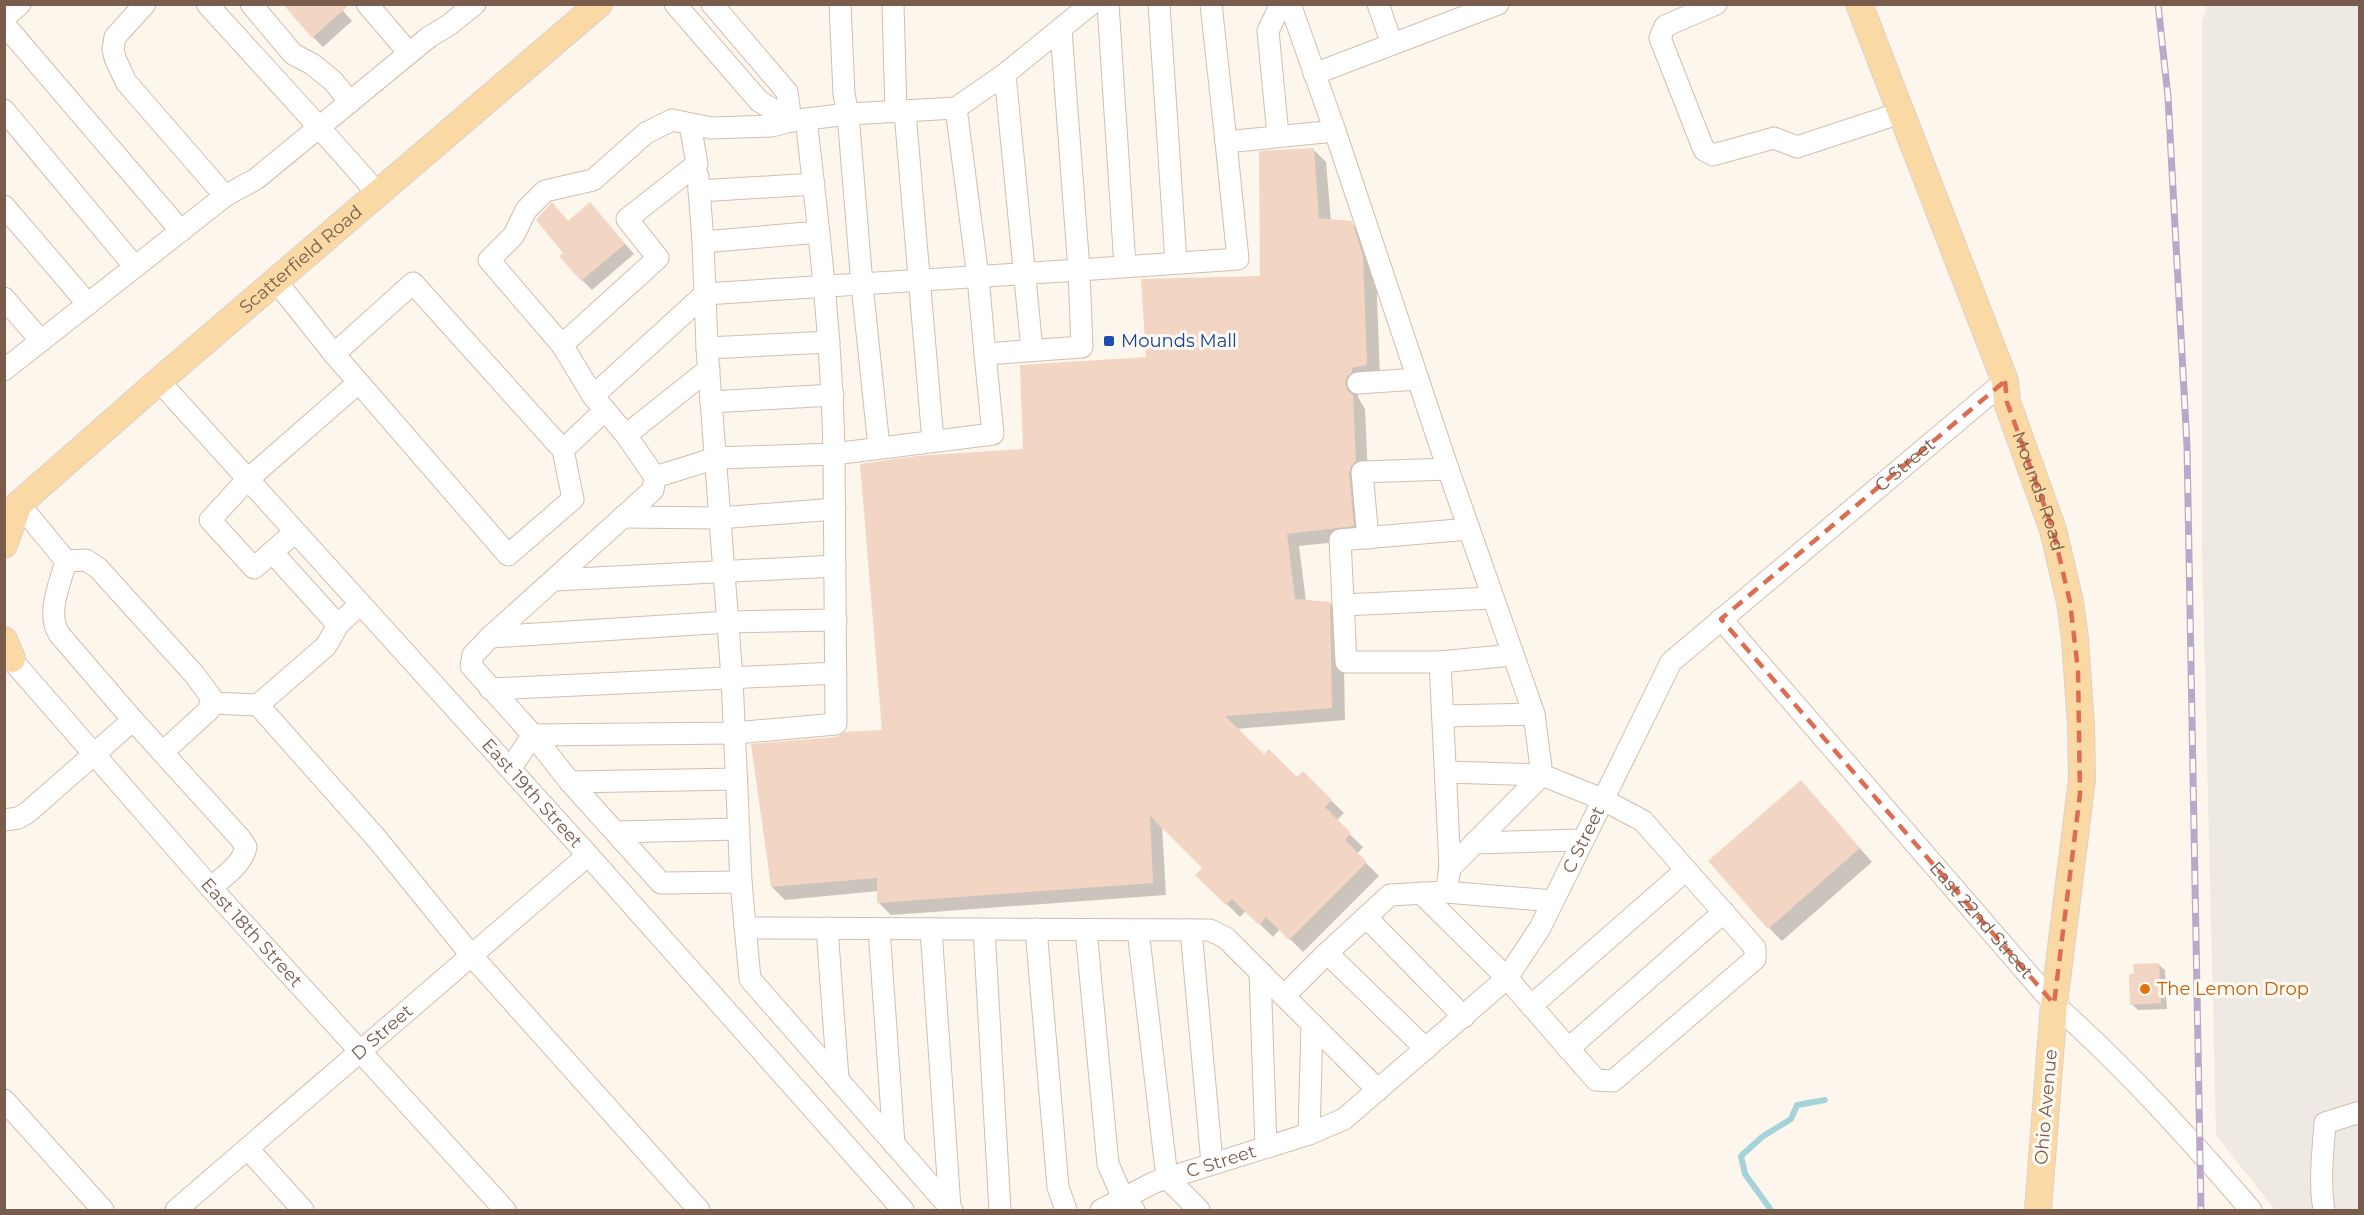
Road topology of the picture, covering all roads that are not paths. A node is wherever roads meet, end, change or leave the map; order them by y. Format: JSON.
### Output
{"nodes":[{"id":1,"x":20,"y":4,"type":"edge"},
{"id":2,"x":145,"y":4,"type":"edge"},
{"id":3,"x":207,"y":4,"type":"edge"},
{"id":4,"x":251,"y":4,"type":"edge"},
{"id":5,"x":367,"y":4,"type":"edge"},
{"id":6,"x":599,"y":4,"type":"edge"},
{"id":7,"x":675,"y":4,"type":"edge"},
{"id":8,"x":712,"y":4,"type":"edge"},
{"id":9,"x":840,"y":4,"type":"edge"},
{"id":10,"x":893,"y":4,"type":"edge"},
{"id":11,"x":1108,"y":4,"type":"edge"},
{"id":12,"x":1159,"y":4,"type":"edge"},
{"id":13,"x":1211,"y":4,"type":"edge"},
{"id":14,"x":1281,"y":4,"type":"edge"},
{"id":15,"x":1290,"y":4,"type":"edge"},
{"id":16,"x":1378,"y":4,"type":"edge"},
{"id":17,"x":1498,"y":4,"type":"edge"},
{"id":18,"x":1716,"y":4,"type":"edge"},
{"id":19,"x":1859,"y":4,"type":"edge"},
{"id":20,"x":472,"y":5,"type":"edge"},
{"id":21,"x":1073,"y":14,"type":"edge"},
{"id":22,"x":4,"y":18,"type":"edge"},
{"id":23,"x":4,"y":24,"type":"edge"},
{"id":24,"x":1392,"y":45,"type":"junction"},
{"id":25,"x":410,"y":53,"type":"junction"},
{"id":26,"x":1005,"y":74,"type":"junction"},
{"id":27,"x":1314,"y":74,"type":"junction"},
{"id":28,"x":350,"y":102,"type":"junction"},
{"id":29,"x":956,"y":108,"type":"junction"},
{"id":30,"x":4,"y":110,"type":"edge"},
{"id":31,"x":901,"y":112,"type":"junction"},
{"id":32,"x":1900,"y":113,"type":"junction"},
{"id":33,"x":848,"y":114,"type":"junction"},
{"id":34,"x":798,"y":120,"type":"junction"},
{"id":35,"x":690,"y":124,"type":"junction"},
{"id":36,"x":320,"y":127,"type":"junction"},
{"id":37,"x":1335,"y":131,"type":"junction"},
{"id":38,"x":1278,"y":135,"type":"junction"},
{"id":39,"x":1226,"y":142,"type":"junction"},
{"id":40,"x":696,"y":164,"type":"junction"},
{"id":41,"x":814,"y":184,"type":"junction"},
{"id":42,"x":699,"y":191,"type":"junction"},
{"id":43,"x":378,"y":194,"type":"junction"},
{"id":44,"x":225,"y":196,"type":"junction"},
{"id":45,"x":4,"y":206,"type":"edge"},
{"id":46,"x":181,"y":231,"type":"junction"},
{"id":47,"x":819,"y":232,"type":"junction"},
{"id":48,"x":703,"y":242,"type":"junction"},
{"id":49,"x":1176,"y":262,"type":"junction"},
{"id":50,"x":1125,"y":266,"type":"junction"},
{"id":51,"x":135,"y":267,"type":"junction"},
{"id":52,"x":1079,"y":270,"type":"junction"},
{"id":53,"x":1026,"y":273,"type":"junction"},
{"id":54,"x":978,"y":277,"type":"junction"},
{"id":55,"x":276,"y":281,"type":"junction"},
{"id":56,"x":918,"y":281,"type":"junction"},
{"id":57,"x":862,"y":285,"type":"junction"},
{"id":58,"x":825,"y":287,"type":"junction"},
{"id":59,"x":705,"y":294,"type":"junction"},
{"id":60,"x":4,"y":298,"type":"edge"},
{"id":61,"x":87,"y":304,"type":"junction"},
{"id":62,"x":41,"y":341,"type":"junction"},
{"id":63,"x":829,"y":342,"type":"junction"},
{"id":64,"x":562,"y":345,"type":"junction"},
{"id":65,"x":707,"y":348,"type":"junction"},
{"id":66,"x":1032,"y":350,"type":"junction"},
{"id":67,"x":334,"y":354,"type":"junction"},
{"id":68,"x":985,"y":354,"type":"junction"},
{"id":69,"x":709,"y":369,"type":"junction"},
{"id":70,"x":4,"y":370,"type":"edge"},
{"id":71,"x":1418,"y":379,"type":"junction"},
{"id":72,"x":159,"y":381,"type":"junction"},
{"id":73,"x":2005,"y":381,"type":"junction"},
{"id":74,"x":358,"y":383,"type":"junction"},
{"id":75,"x":1358,"y":383,"type":"dead end"},
{"id":76,"x":833,"y":394,"type":"junction"},
{"id":77,"x":711,"y":402,"type":"junction"},
{"id":78,"x":599,"y":403,"type":"junction"},
{"id":79,"x":626,"y":435,"type":"junction"},
{"id":80,"x":933,"y":441,"type":"junction"},
{"id":81,"x":879,"y":447,"type":"junction"},
{"id":82,"x":563,"y":450,"type":"junction"},
{"id":83,"x":834,"y":454,"type":"junction"},
{"id":84,"x":716,"y":458,"type":"junction"},
{"id":85,"x":1448,"y":469,"type":"junction"},
{"id":86,"x":656,"y":477,"type":"junction"},
{"id":87,"x":247,"y":480,"type":"junction"},
{"id":88,"x":835,"y":509,"type":"junction"},
{"id":89,"x":9,"y":510,"type":"edge"},
{"id":90,"x":623,"y":517,"type":"junction"},
{"id":91,"x":720,"y":518,"type":"junction"},
{"id":92,"x":1469,"y":529,"type":"junction"},
{"id":93,"x":295,"y":532,"type":"junction"},
{"id":94,"x":1368,"y":538,"type":"junction"},
{"id":95,"x":4,"y":545,"type":"edge"},
{"id":96,"x":272,"y":552,"type":"junction"},
{"id":97,"x":66,"y":561,"type":"junction"},
{"id":98,"x":835,"y":566,"type":"junction"},
{"id":99,"x":724,"y":572,"type":"junction"},
{"id":100,"x":555,"y":580,"type":"junction"},
{"id":101,"x":1492,"y":598,"type":"junction"},
{"id":102,"x":360,"y":604,"type":"junction"},
{"id":103,"x":1343,"y":605,"type":"junction"},
{"id":104,"x":1721,"y":619,"type":"junction"},
{"id":105,"x":836,"y":620,"type":"junction"},
{"id":106,"x":728,"y":622,"type":"junction"},
{"id":107,"x":338,"y":625,"type":"junction"},
{"id":108,"x":490,"y":636,"type":"junction"},
{"id":109,"x":6,"y":652,"type":"edge"},
{"id":110,"x":1512,"y":655,"type":"junction"},
{"id":111,"x":1440,"y":662,"type":"junction"},
{"id":112,"x":836,"y":673,"type":"junction"},
{"id":113,"x":732,"y":678,"type":"junction"},
{"id":114,"x":490,"y":689,"type":"junction"},
{"id":115,"x":208,"y":695,"type":"junction"},
{"id":116,"x":258,"y":705,"type":"junction"},
{"id":117,"x":1534,"y":714,"type":"junction"},
{"id":118,"x":1443,"y":716,"type":"junction"},
{"id":119,"x":133,"y":720,"type":"junction"},
{"id":120,"x":735,"y":733,"type":"junction"},
{"id":121,"x":533,"y":735,"type":"junction"},
{"id":122,"x":163,"y":752,"type":"junction"},
{"id":123,"x":95,"y":754,"type":"junction"},
{"id":124,"x":510,"y":769,"type":"junction"},
{"id":125,"x":1446,"y":772,"type":"junction"},
{"id":126,"x":1542,"y":775,"type":"junction"},
{"id":127,"x":737,"y":779,"type":"junction"},
{"id":128,"x":570,"y":782,"type":"junction"},
{"id":129,"x":1602,"y":799,"type":"junction"},
{"id":130,"x":4,"y":820,"type":"edge"},
{"id":131,"x":739,"y":829,"type":"junction"},
{"id":132,"x":616,"y":832,"type":"junction"},
{"id":133,"x":1582,"y":840,"type":"junction"},
{"id":134,"x":1474,"y":843,"type":"junction"},
{"id":135,"x":588,"y":855,"type":"junction"},
{"id":136,"x":1450,"y":868,"type":"junction"},
{"id":137,"x":1686,"y":870,"type":"junction"},
{"id":138,"x":741,"y":882,"type":"junction"},
{"id":139,"x":211,"y":888,"type":"junction"},
{"id":140,"x":1446,"y":892,"type":"junction"},
{"id":141,"x":1421,"y":893,"type":"junction"},
{"id":142,"x":1553,"y":901,"type":"junction"},
{"id":143,"x":1724,"y":912,"type":"junction"},
{"id":144,"x":1366,"y":917,"type":"junction"},
{"id":145,"x":745,"y":928,"type":"junction"},
{"id":146,"x":827,"y":928,"type":"junction"},
{"id":147,"x":879,"y":929,"type":"junction"},
{"id":148,"x":931,"y":929,"type":"junction"},
{"id":149,"x":984,"y":929,"type":"junction"},
{"id":150,"x":1036,"y":929,"type":"junction"},
{"id":151,"x":1086,"y":930,"type":"junction"},
{"id":152,"x":1138,"y":930,"type":"junction"},
{"id":153,"x":1191,"y":930,"type":"junction"},
{"id":154,"x":1327,"y":953,"type":"junction"},
{"id":155,"x":471,"y":956,"type":"junction"},
{"id":156,"x":1260,"y":972,"type":"junction"},
{"id":157,"x":1507,"y":978,"type":"junction"},
{"id":158,"x":1284,"y":996,"type":"junction"},
{"id":159,"x":2054,"y":1004,"type":"junction"},
{"id":160,"x":1531,"y":1006,"type":"junction"},
{"id":161,"x":1464,"y":1017,"type":"junction"},
{"id":162,"x":1312,"y":1024,"type":"junction"},
{"id":163,"x":1426,"y":1049,"type":"junction"},
{"id":164,"x":1568,"y":1049,"type":"junction"},
{"id":165,"x":361,"y":1051,"type":"junction"},
{"id":166,"x":838,"y":1079,"type":"junction"},
{"id":167,"x":1378,"y":1090,"type":"junction"},
{"id":168,"x":4,"y":1100,"type":"edge"},
{"id":169,"x":2360,"y":1112,"type":"edge"},
{"id":170,"x":1309,"y":1134,"type":"junction"},
{"id":171,"x":894,"y":1144,"type":"junction"},
{"id":172,"x":1266,"y":1147,"type":"junction"},
{"id":173,"x":248,"y":1149,"type":"junction"},
{"id":174,"x":1212,"y":1163,"type":"junction"},
{"id":175,"x":1167,"y":1178,"type":"junction"},
{"id":176,"x":1128,"y":1204,"type":"edge"},
{"id":177,"x":951,"y":1209,"type":"edge"},
{"id":178,"x":103,"y":1210,"type":"edge"},
{"id":179,"x":176,"y":1210,"type":"edge"},
{"id":180,"x":303,"y":1210,"type":"edge"},
{"id":181,"x":505,"y":1210,"type":"edge"},
{"id":182,"x":699,"y":1210,"type":"edge"},
{"id":183,"x":903,"y":1210,"type":"edge"},
{"id":184,"x":1000,"y":1210,"type":"edge"},
{"id":185,"x":1066,"y":1210,"type":"edge"},
{"id":186,"x":1101,"y":1210,"type":"edge"},
{"id":187,"x":1199,"y":1210,"type":"edge"},
{"id":188,"x":2038,"y":1210,"type":"edge"},
{"id":189,"x":2251,"y":1210,"type":"edge"},
{"id":190,"x":2324,"y":1210,"type":"edge"}],
"edges":[{"from":1,"to":22,"type":"street"},
{"from":2,"to":44,"type":"street"},
{"from":3,"to":36,"type":"street"},
{"from":4,"to":28,"type":"street"},
{"from":5,"to":25,"type":"street"},
{"from":6,"to":43,"type":"main road","name":"Scatterfield Road"},
{"from":7,"to":34,"type":"street"},
{"from":8,"to":34,"type":"street"},
{"from":9,"to":33,"type":"street"},
{"from":10,"to":31,"type":"street"},
{"from":11,"to":50,"type":"street"},
{"from":12,"to":49,"type":"street"},
{"from":13,"to":39,"type":"street"},
{"from":14,"to":38,"type":"street"},
{"from":15,"to":27,"type":"street"},
{"from":16,"to":24,"type":"street"},
{"from":17,"to":24,"type":"street"},
{"from":18,"to":32,"type":"street"},
{"from":19,"to":32,"type":"main road","name":"Mounds Road"},
{"from":20,"to":25,"type":"street"},
{"from":21,"to":26,"type":"street"},
{"from":21,"to":52,"type":"street"},
{"from":23,"to":46,"type":"street"},
{"from":24,"to":27,"type":"street"},
{"from":25,"to":28,"type":"street"},
{"from":26,"to":29,"type":"street"},
{"from":26,"to":53,"type":"street"},
{"from":27,"to":37,"type":"street"},
{"from":28,"to":36,"type":"street"},
{"from":29,"to":31,"type":"street"},
{"from":29,"to":54,"type":"street"},
{"from":30,"to":51,"type":"street"},
{"from":31,"to":33,"type":"street"},
{"from":31,"to":56,"type":"street"},
{"from":32,"to":73,"type":"main road","name":"Mounds Road"},
{"from":33,"to":34,"type":"street"},
{"from":33,"to":57,"type":"street"},
{"from":34,"to":35,"type":"street"},
{"from":34,"to":41,"type":"street"},
{"from":35,"to":40,"type":"street"},
{"from":35,"to":64,"type":"street"},
{"from":36,"to":43,"type":"street"},
{"from":36,"to":44,"type":"street"},
{"from":37,"to":38,"type":"street"},
{"from":37,"to":71,"type":"street"},
{"from":38,"to":39,"type":"street"},
{"from":39,"to":49,"type":"street"},
{"from":40,"to":42,"type":"street"},
{"from":40,"to":64,"type":"street"},
{"from":41,"to":42,"type":"street"},
{"from":41,"to":47,"type":"street"},
{"from":42,"to":48,"type":"street"},
{"from":43,"to":55,"type":"main road","name":"Scatterfield Road"},
{"from":44,"to":46,"type":"street"},
{"from":45,"to":61,"type":"street"},
{"from":46,"to":51,"type":"street"},
{"from":47,"to":48,"type":"street"},
{"from":47,"to":58,"type":"street"},
{"from":48,"to":59,"type":"street"},
{"from":49,"to":50,"type":"street"},
{"from":50,"to":52,"type":"street"},
{"from":51,"to":61,"type":"street"},
{"from":52,"to":53,"type":"street"},
{"from":52,"to":66,"type":"street"},
{"from":53,"to":54,"type":"street"},
{"from":53,"to":66,"type":"street"},
{"from":54,"to":56,"type":"street"},
{"from":54,"to":68,"type":"street"},
{"from":55,"to":67,"type":"street"},
{"from":55,"to":72,"type":"main road","name":"Scatterfield Road"},
{"from":56,"to":57,"type":"street"},
{"from":56,"to":80,"type":"street"},
{"from":57,"to":58,"type":"street"},
{"from":57,"to":81,"type":"street"},
{"from":58,"to":59,"type":"street"},
{"from":58,"to":63,"type":"street"},
{"from":59,"to":65,"type":"street"},
{"from":59,"to":78,"type":"street"},
{"from":60,"to":62,"type":"street"},
{"from":61,"to":62,"type":"street"},
{"from":62,"to":70,"type":"street"},
{"from":63,"to":65,"type":"street"},
{"from":63,"to":76,"type":"street"},
{"from":64,"to":78,"type":"street"},
{"from":65,"to":69,"type":"street"},
{"from":66,"to":68,"type":"street"},
{"from":67,"to":74,"type":"street"},
{"from":67,"to":82,"type":"street"},
{"from":68,"to":80,"type":"street"},
{"from":69,"to":77,"type":"street"},
{"from":69,"to":79,"type":"street"},
{"from":71,"to":75,"type":"street"},
{"from":71,"to":85,"type":"street"},
{"from":72,"to":87,"type":"street","name":"East 19th Street"},
{"from":72,"to":89,"type":"main road","name":"Scatterfield Road"},
{"from":73,"to":104,"type":"street","name":"C Street"},
{"from":73,"to":159,"type":"main road","name":"Mounds Road"},
{"from":74,"to":82,"type":"street"},
{"from":74,"to":87,"type":"street"},
{"from":76,"to":77,"type":"street"},
{"from":76,"to":83,"type":"street"},
{"from":77,"to":84,"type":"street"},
{"from":78,"to":79,"type":"street"},
{"from":78,"to":82,"type":"street"},
{"from":79,"to":86,"type":"street"},
{"from":80,"to":81,"type":"street"},
{"from":81,"to":83,"type":"street"},
{"from":83,"to":84,"type":"street"},
{"from":83,"to":88,"type":"street"},
{"from":84,"to":86,"type":"street"},
{"from":84,"to":91,"type":"street"},
{"from":85,"to":92,"type":"street"},
{"from":85,"to":94,"type":"street"},
{"from":86,"to":90,"type":"street"},
{"from":87,"to":93,"type":"street","name":"East 19th Street"},
{"from":87,"to":96,"type":"street"},
{"from":88,"to":91,"type":"street"},
{"from":88,"to":98,"type":"street"},
{"from":89,"to":95,"type":"main road"},
{"from":89,"to":97,"type":"street"},
{"from":90,"to":91,"type":"street"},
{"from":90,"to":100,"type":"street"},
{"from":91,"to":99,"type":"street"},
{"from":92,"to":94,"type":"street"},
{"from":92,"to":101,"type":"street"},
{"from":93,"to":96,"type":"street"},
{"from":93,"to":102,"type":"street","name":"East 19th Street"},
{"from":94,"to":103,"type":"street"},
{"from":96,"to":107,"type":"street"},
{"from":97,"to":115,"type":"street"},
{"from":97,"to":119,"type":"street"},
{"from":98,"to":99,"type":"street"},
{"from":98,"to":105,"type":"street"},
{"from":99,"to":100,"type":"street"},
{"from":99,"to":106,"type":"street"},
{"from":100,"to":108,"type":"street"},
{"from":101,"to":103,"type":"street"},
{"from":101,"to":110,"type":"street"},
{"from":102,"to":107,"type":"street"},
{"from":102,"to":124,"type":"street","name":"East 19th Street"},
{"from":103,"to":111,"type":"street"},
{"from":104,"to":129,"type":"street","name":"C Street"},
{"from":104,"to":159,"type":"street","name":"East 22nd Street"},
{"from":105,"to":106,"type":"street"},
{"from":105,"to":112,"type":"street"},
{"from":106,"to":108,"type":"street"},
{"from":106,"to":113,"type":"street"},
{"from":107,"to":116,"type":"street"},
{"from":108,"to":114,"type":"street"},
{"from":109,"to":123,"type":"street","name":"East 18th Street"},
{"from":110,"to":111,"type":"street"},
{"from":110,"to":117,"type":"street"},
{"from":111,"to":118,"type":"street"},
{"from":112,"to":113,"type":"street"},
{"from":112,"to":120,"type":"street"},
{"from":113,"to":114,"type":"street"},
{"from":113,"to":120,"type":"street"},
{"from":114,"to":121,"type":"street"},
{"from":115,"to":116,"type":"street"},
{"from":115,"to":122,"type":"street"},
{"from":116,"to":155,"type":"street"},
{"from":117,"to":118,"type":"street"},
{"from":117,"to":126,"type":"street"},
{"from":118,"to":125,"type":"street"},
{"from":119,"to":122,"type":"street"},
{"from":119,"to":123,"type":"street"},
{"from":120,"to":121,"type":"street"},
{"from":120,"to":127,"type":"street"},
{"from":121,"to":124,"type":"street"},
{"from":121,"to":128,"type":"street"},
{"from":122,"to":139,"type":"street"},
{"from":123,"to":130,"type":"street"},
{"from":123,"to":139,"type":"street","name":"East 18th Street"},
{"from":124,"to":135,"type":"street","name":"East 19th Street"},
{"from":125,"to":126,"type":"street"},
{"from":125,"to":136,"type":"street"},
{"from":126,"to":129,"type":"street"},
{"from":126,"to":134,"type":"street"},
{"from":127,"to":128,"type":"street"},
{"from":127,"to":131,"type":"street"},
{"from":128,"to":132,"type":"street"},
{"from":129,"to":133,"type":"street","name":"C Street"},
{"from":129,"to":137,"type":"street"},
{"from":131,"to":132,"type":"street"},
{"from":131,"to":138,"type":"street"},
{"from":132,"to":138,"type":"street"},
{"from":133,"to":134,"type":"street"},
{"from":133,"to":142,"type":"street","name":"C Street"},
{"from":134,"to":136,"type":"street"},
{"from":135,"to":155,"type":"street","name":"D Street"},
{"from":135,"to":183,"type":"street","name":"East 19th Street"},
{"from":136,"to":140,"type":"street"},
{"from":137,"to":143,"type":"street"},
{"from":137,"to":160,"type":"street"},
{"from":138,"to":145,"type":"street"},
{"from":139,"to":165,"type":"street","name":"East 18th Street"},
{"from":140,"to":141,"type":"street"},
{"from":140,"to":142,"type":"street"},
{"from":141,"to":144,"type":"street"},
{"from":141,"to":157,"type":"street"},
{"from":142,"to":157,"type":"street","name":"C Street"},
{"from":143,"to":164,"type":"street"},
{"from":143,"to":164,"type":"street"},
{"from":144,"to":154,"type":"street"},
{"from":144,"to":161,"type":"street"},
{"from":145,"to":146,"type":"street"},
{"from":145,"to":166,"type":"street"},
{"from":146,"to":147,"type":"street"},
{"from":146,"to":166,"type":"street"},
{"from":147,"to":148,"type":"street"},
{"from":147,"to":171,"type":"street"},
{"from":148,"to":149,"type":"street"},
{"from":148,"to":177,"type":"street"},
{"from":149,"to":150,"type":"street"},
{"from":149,"to":184,"type":"street"},
{"from":150,"to":151,"type":"street"},
{"from":150,"to":185,"type":"street"},
{"from":151,"to":152,"type":"street"},
{"from":151,"to":176,"type":"street"},
{"from":152,"to":153,"type":"street"},
{"from":152,"to":175,"type":"street"},
{"from":153,"to":156,"type":"street"},
{"from":153,"to":174,"type":"street"},
{"from":154,"to":158,"type":"street"},
{"from":154,"to":163,"type":"street"},
{"from":155,"to":165,"type":"street","name":"D Street"},
{"from":155,"to":182,"type":"street"},
{"from":156,"to":158,"type":"street"},
{"from":156,"to":172,"type":"street"},
{"from":157,"to":160,"type":"street"},
{"from":157,"to":161,"type":"street","name":"C Street"},
{"from":158,"to":162,"type":"street"},
{"from":159,"to":188,"type":"main road","name":"Ohio Avenue"},
{"from":159,"to":189,"type":"street","name":"East 22nd Street"},
{"from":160,"to":164,"type":"street"},
{"from":161,"to":163,"type":"street","name":"C Street"},
{"from":162,"to":167,"type":"street"},
{"from":162,"to":170,"type":"street"},
{"from":163,"to":167,"type":"street","name":"C Street"},
{"from":165,"to":173,"type":"street","name":"D Street"},
{"from":165,"to":181,"type":"street","name":"East 18th Street"},
{"from":166,"to":171,"type":"street"},
{"from":167,"to":170,"type":"street","name":"C Street"},
{"from":168,"to":178,"type":"street"},
{"from":169,"to":190,"type":"street"},
{"from":170,"to":172,"type":"street","name":"C Street"},
{"from":171,"to":177,"type":"street"},
{"from":172,"to":174,"type":"street","name":"C Street"},
{"from":173,"to":179,"type":"street","name":"D Street"},
{"from":173,"to":180,"type":"street"},
{"from":174,"to":175,"type":"street","name":"C Street"},
{"from":175,"to":176,"type":"street","name":"C Street"},
{"from":175,"to":187,"type":"street"},
{"from":176,"to":186,"type":"street","name":"C Street"}]}
